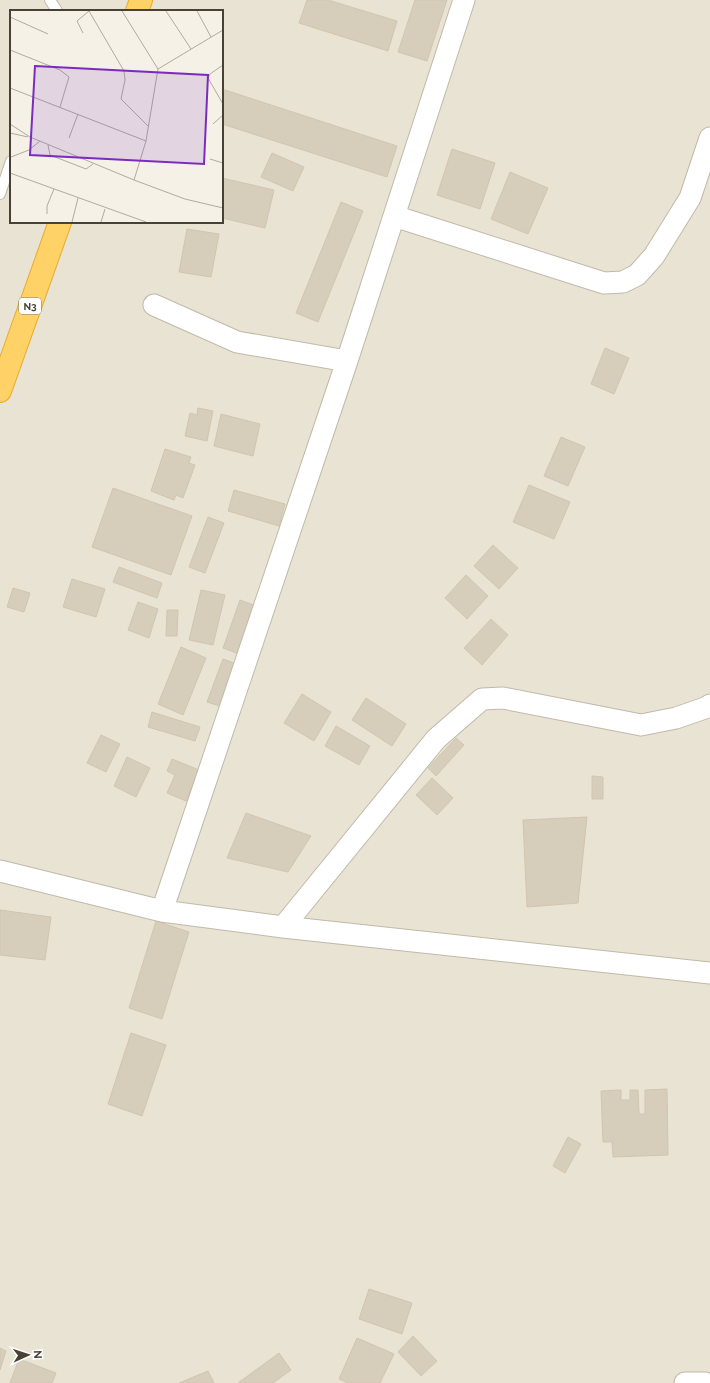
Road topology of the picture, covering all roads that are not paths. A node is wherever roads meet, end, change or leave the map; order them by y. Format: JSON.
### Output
{"nodes":[{"id":1,"x":50,"y":0,"type":"edge"},
{"id":2,"x":141,"y":0,"type":"edge"},
{"id":3,"x":464,"y":0,"type":"edge"},
{"id":4,"x":56,"y":10,"type":"edge"},
{"id":5,"x":137,"y":10,"type":"edge"},
{"id":6,"x":710,"y":138,"type":"edge"},
{"id":7,"x":10,"y":163,"type":"edge"},
{"id":8,"x":0,"y":194,"type":"edge"},
{"id":9,"x":394,"y":216,"type":"junction"},
{"id":10,"x":60,"y":223,"type":"edge"},
{"id":11,"x":154,"y":305,"type":"dead end"},
{"id":12,"x":347,"y":361,"type":"junction"},
{"id":13,"x":0,"y":391,"type":"edge"},
{"id":14,"x":710,"y":705,"type":"edge"},
{"id":15,"x":0,"y":871,"type":"edge"},
{"id":16,"x":162,"y":911,"type":"junction"},
{"id":17,"x":283,"y":927,"type":"junction"},
{"id":18,"x":710,"y":973,"type":"edge"},
{"id":19,"x":685,"y":1383,"type":"edge"},
{"id":20,"x":705,"y":1383,"type":"edge"}],
"edges":[{"from":1,"to":4,"type":"lane"},
{"from":2,"to":5,"type":"highway"},
{"from":3,"to":9,"type":"street"},
{"from":6,"to":9,"type":"street"},
{"from":7,"to":8,"type":"lane"},
{"from":9,"to":12,"type":"street"},
{"from":10,"to":13,"type":"highway","number":"N3"},
{"from":11,"to":12,"type":"street"},
{"from":12,"to":16,"type":"street"},
{"from":14,"to":17,"type":"street"},
{"from":15,"to":16,"type":"street"},
{"from":16,"to":17,"type":"street"},
{"from":17,"to":18,"type":"street"},
{"from":19,"to":20,"type":"street"}]}
